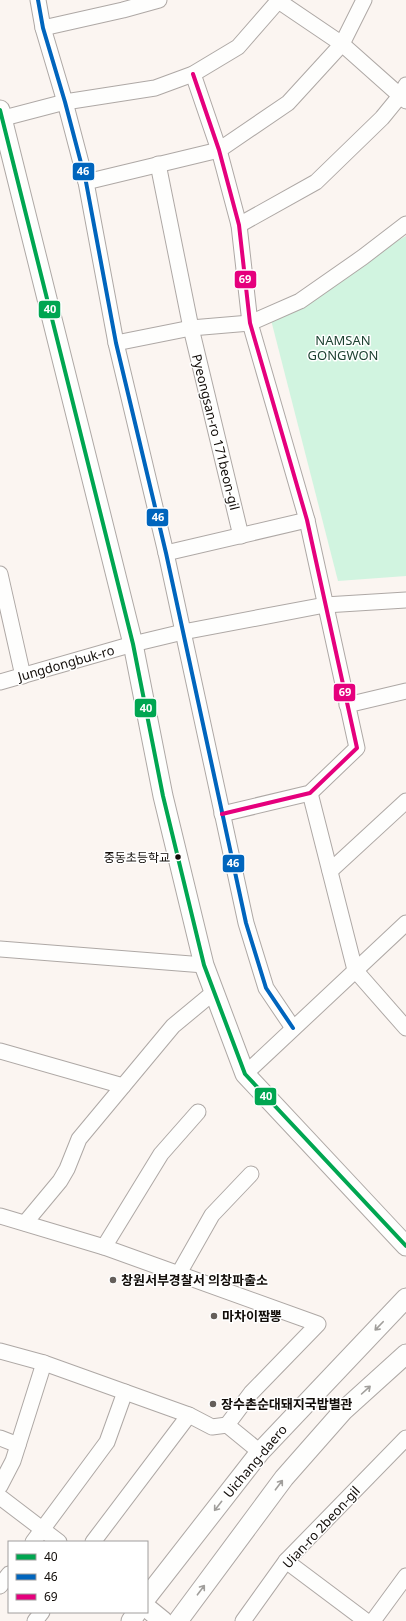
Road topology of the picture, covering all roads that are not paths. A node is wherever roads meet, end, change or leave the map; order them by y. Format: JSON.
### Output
{"nodes":[{"id":1,"x":38,"y":0,"type":"edge"},
{"id":2,"x":159,"y":0,"type":"edge"},
{"id":3,"x":278,"y":0,"type":"edge"},
{"id":4,"x":364,"y":0,"type":"edge"},
{"id":5,"x":122,"y":5,"type":"edge"},
{"id":6,"x":43,"y":28,"type":"junction"},
{"id":7,"x":342,"y":44,"type":"junction"},
{"id":8,"x":193,"y":74,"type":"junction"},
{"id":9,"x":404,"y":94,"type":"edge"},
{"id":10,"x":65,"y":102,"type":"junction"},
{"id":11,"x":1,"y":116,"type":"edge"},
{"id":12,"x":219,"y":150,"type":"junction"},
{"id":13,"x":158,"y":164,"type":"junction"},
{"id":14,"x":86,"y":182,"type":"junction"},
{"id":15,"x":406,"y":224,"type":"edge"},
{"id":16,"x":239,"y":225,"type":"junction"},
{"id":17,"x":250,"y":323,"type":"junction"},
{"id":18,"x":191,"y":328,"type":"junction"},
{"id":19,"x":116,"y":343,"type":"junction"},
{"id":20,"x":307,"y":520,"type":"junction"},
{"id":21,"x":241,"y":536,"type":"junction"},
{"id":22,"x":166,"y":553,"type":"junction"},
{"id":23,"x":0,"y":574,"type":"edge"},
{"id":24,"x":406,"y":600,"type":"edge"},
{"id":25,"x":325,"y":605,"type":"junction"},
{"id":26,"x":183,"y":632,"type":"junction"},
{"id":27,"x":133,"y":644,"type":"junction"},
{"id":28,"x":23,"y":676,"type":"junction"},
{"id":29,"x":0,"y":682,"type":"edge"},
{"id":30,"x":406,"y":691,"type":"edge"},
{"id":31,"x":348,"y":705,"type":"junction"},
{"id":32,"x":310,"y":793,"type":"junction"},
{"id":33,"x":406,"y":801,"type":"edge"},
{"id":34,"x":222,"y":814,"type":"junction"},
{"id":35,"x":330,"y":871,"type":"junction"},
{"id":36,"x":406,"y":922,"type":"edge"},
{"id":37,"x":0,"y":949,"type":"edge"},
{"id":38,"x":204,"y":965,"type":"junction"},
{"id":39,"x":355,"y":970,"type":"junction"},
{"id":40,"x":214,"y":992,"type":"junction"},
{"id":41,"x":293,"y":1028,"type":"junction"},
{"id":42,"x":406,"y":1028,"type":"edge"},
{"id":43,"x":0,"y":1051,"type":"edge"},
{"id":44,"x":245,"y":1074,"type":"junction"},
{"id":45,"x":123,"y":1086,"type":"junction"},
{"id":46,"x":198,"y":1112,"type":"dead end"},
{"id":47,"x":251,"y":1174,"type":"dead end"},
{"id":48,"x":0,"y":1216,"type":"edge"},
{"id":49,"x":25,"y":1223,"type":"junction"},
{"id":50,"x":406,"y":1246,"type":"edge"},
{"id":51,"x":104,"y":1247,"type":"junction"},
{"id":52,"x":178,"y":1274,"type":"junction"},
{"id":53,"x":406,"y":1298,"type":"edge"},
{"id":54,"x":0,"y":1351,"type":"edge"},
{"id":55,"x":406,"y":1354,"type":"edge"},
{"id":56,"x":44,"y":1363,"type":"junction"},
{"id":57,"x":125,"y":1392,"type":"junction"},
{"id":58,"x":189,"y":1415,"type":"junction"},
{"id":59,"x":227,"y":1425,"type":"junction"},
{"id":60,"x":0,"y":1438,"type":"edge"},
{"id":61,"x":406,"y":1438,"type":"edge"},
{"id":62,"x":18,"y":1445,"type":"junction"},
{"id":63,"x":260,"y":1452,"type":"junction"},
{"id":64,"x":0,"y":1486,"type":"edge"},
{"id":65,"x":0,"y":1497,"type":"edge"},
{"id":66,"x":43,"y":1530,"type":"junction"},
{"id":67,"x":34,"y":1541,"type":"edge"},
{"id":68,"x":58,"y":1541,"type":"edge"},
{"id":69,"x":95,"y":1541,"type":"edge"},
{"id":70,"x":286,"y":1562,"type":"junction"},
{"id":71,"x":8,"y":1575,"type":"edge"},
{"id":72,"x":406,"y":1576,"type":"edge"},
{"id":73,"x":0,"y":1586,"type":"edge"},
{"id":74,"x":148,"y":1596,"type":"edge"},
{"id":75,"x":148,"y":1609,"type":"edge"},
{"id":76,"x":41,"y":1613,"type":"edge"},
{"id":77,"x":35,"y":1621,"type":"edge"},
{"id":78,"x":163,"y":1621,"type":"edge"},
{"id":79,"x":178,"y":1621,"type":"edge"},
{"id":80,"x":243,"y":1621,"type":"edge"},
{"id":81,"x":366,"y":1621,"type":"edge"},
{"id":82,"x":373,"y":1621,"type":"edge"}],
"edges":[{"from":1,"to":6,"type":"street"},
{"from":2,"to":5,"type":"street"},
{"from":3,"to":7,"type":"street"},
{"from":3,"to":8,"type":"street"},
{"from":4,"to":7,"type":"street"},
{"from":5,"to":6,"type":"street"},
{"from":6,"to":10,"type":"street"},
{"from":7,"to":9,"type":"street"},
{"from":7,"to":12,"type":"street"},
{"from":8,"to":10,"type":"street"},
{"from":8,"to":12,"type":"street"},
{"from":9,"to":16,"type":"street"},
{"from":10,"to":11,"type":"street"},
{"from":10,"to":14,"type":"street"},
{"from":11,"to":27,"type":"main road"},
{"from":12,"to":13,"type":"street"},
{"from":12,"to":16,"type":"street"},
{"from":13,"to":14,"type":"street"},
{"from":13,"to":18,"type":"street","name":"Pyeongsan-ro 171beon-gil"},
{"from":14,"to":19,"type":"street"},
{"from":15,"to":17,"type":"street"},
{"from":16,"to":17,"type":"street"},
{"from":17,"to":18,"type":"street"},
{"from":17,"to":20,"type":"street"},
{"from":18,"to":19,"type":"street"},
{"from":18,"to":21,"type":"street","name":"Pyeongsan-ro 171beon-gil"},
{"from":19,"to":22,"type":"street"},
{"from":20,"to":21,"type":"street"},
{"from":20,"to":25,"type":"street"},
{"from":21,"to":22,"type":"street"},
{"from":22,"to":26,"type":"street"},
{"from":23,"to":28,"type":"street"},
{"from":24,"to":25,"type":"street","name":"Jungdongbuk-ro"},
{"from":25,"to":26,"type":"street","name":"Jungdongbuk-ro"},
{"from":25,"to":31,"type":"street"},
{"from":26,"to":27,"type":"street","name":"Jungdongbuk-ro"},
{"from":26,"to":34,"type":"street"},
{"from":27,"to":28,"type":"street","name":"Jungdongbuk-ro"},
{"from":27,"to":38,"type":"main road"},
{"from":28,"to":29,"type":"street","name":"Jungdongbuk-ro"},
{"from":30,"to":31,"type":"street"},
{"from":31,"to":32,"type":"street"},
{"from":32,"to":34,"type":"street"},
{"from":32,"to":35,"type":"street"},
{"from":33,"to":35,"type":"street"},
{"from":34,"to":41,"type":"street"},
{"from":35,"to":39,"type":"street"},
{"from":36,"to":39,"type":"street"},
{"from":37,"to":38,"type":"street"},
{"from":38,"to":40,"type":"main road"},
{"from":39,"to":41,"type":"street"},
{"from":39,"to":42,"type":"street"},
{"from":40,"to":44,"type":"main road"},
{"from":40,"to":45,"type":"street"},
{"from":41,"to":44,"type":"street"},
{"from":43,"to":45,"type":"street"},
{"from":44,"to":50,"type":"main road"},
{"from":45,"to":49,"type":"street"},
{"from":46,"to":51,"type":"street"},
{"from":47,"to":52,"type":"street"},
{"from":48,"to":49,"type":"street"},
{"from":49,"to":51,"type":"street"},
{"from":51,"to":52,"type":"street"},
{"from":52,"to":59,"type":"street"},
{"from":53,"to":63,"type":"main road","name":"Uichang-daero","one_way":true},
{"from":54,"to":56,"type":"street"},
{"from":79,"to":55,"type":"main road","one_way":true},
{"from":56,"to":57,"type":"street"},
{"from":56,"to":62,"type":"street"},
{"from":57,"to":58,"type":"street"},
{"from":57,"to":66,"type":"street"},
{"from":58,"to":59,"type":"street"},
{"from":58,"to":69,"type":"street"},
{"from":59,"to":63,"type":"street"},
{"from":60,"to":62,"type":"street"},
{"from":61,"to":70,"type":"street","name":"Uian-ro 2beon-gil"},
{"from":62,"to":64,"type":"street"},
{"from":63,"to":74,"type":"main road","name":"Uichang-daero","one_way":true},
{"from":65,"to":66,"type":"street"},
{"from":66,"to":67,"type":"street"},
{"from":66,"to":68,"type":"street"},
{"from":70,"to":80,"type":"street","name":"Uian-ro 2beon-gil"},
{"from":70,"to":81,"type":"street"},
{"from":71,"to":73,"type":"street"},
{"from":72,"to":82,"type":"street"},
{"from":75,"to":78,"type":"main road"},
{"from":76,"to":77,"type":"street"}]}
